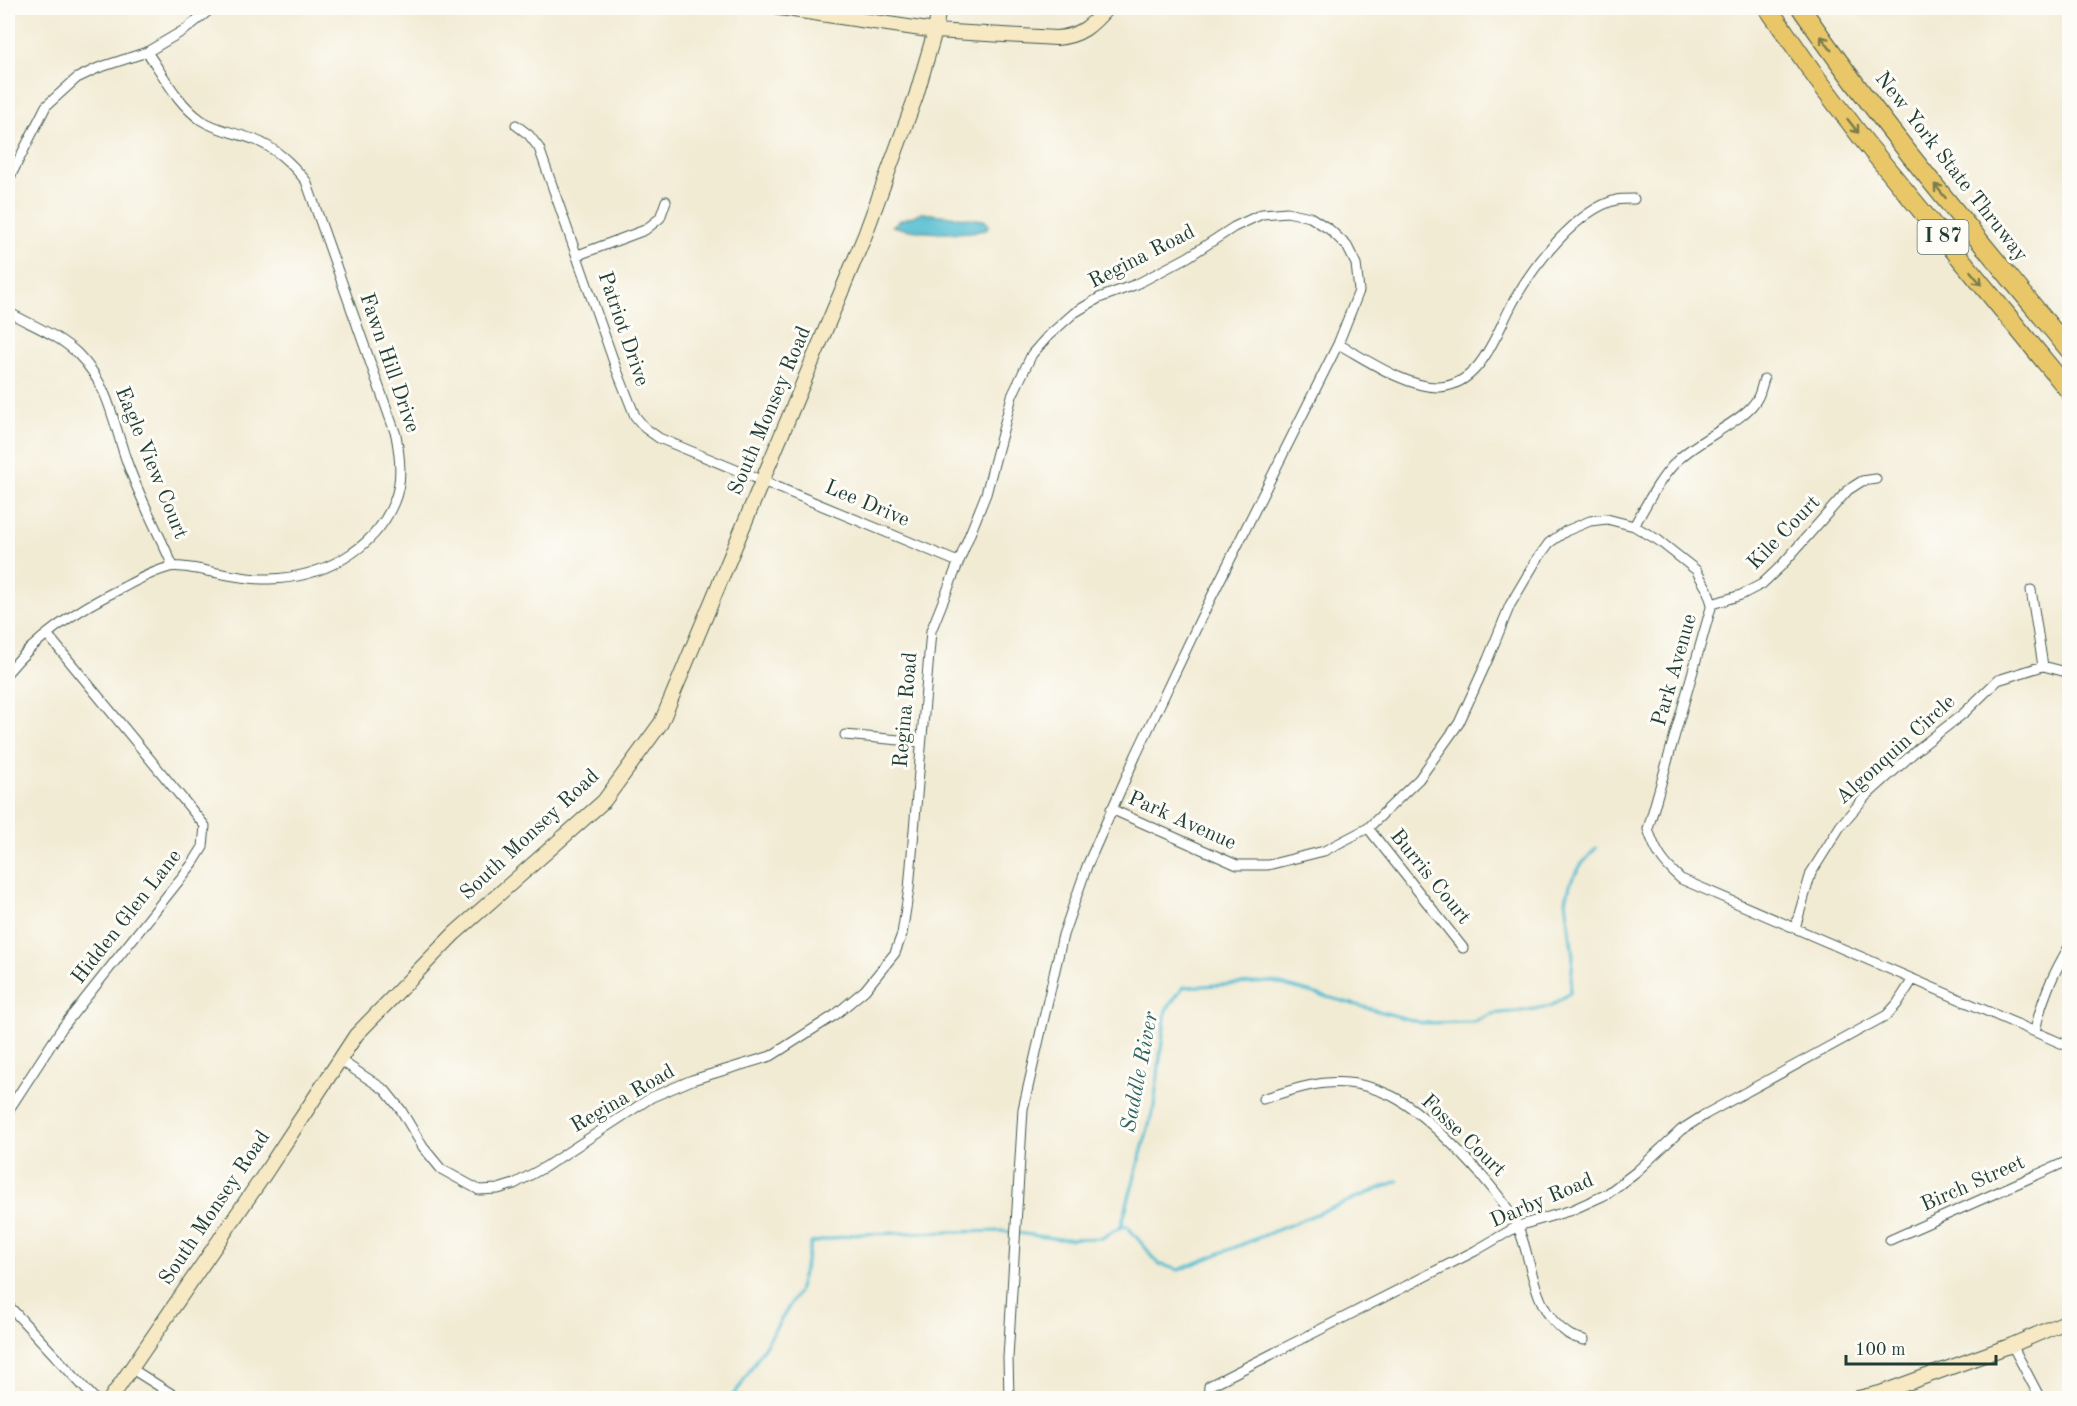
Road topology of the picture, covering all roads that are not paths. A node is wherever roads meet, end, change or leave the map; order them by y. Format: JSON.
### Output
{"nodes":[{"id":1,"x":212,"y":8,"type":"edge"},
{"id":2,"x":780,"y":8,"type":"edge"},
{"id":3,"x":939,"y":8,"type":"edge"},
{"id":4,"x":1107,"y":8,"type":"edge"},
{"id":5,"x":1768,"y":8,"type":"edge"},
{"id":6,"x":1803,"y":10,"type":"edge"},
{"id":7,"x":935,"y":31,"type":"junction"},
{"id":8,"x":147,"y":52,"type":"junction"},
{"id":9,"x":516,"y":125,"type":"dead end"},
{"id":10,"x":8,"y":181,"type":"edge"},
{"id":11,"x":1634,"y":199,"type":"dead end"},
{"id":12,"x":666,"y":201,"type":"dead end"},
{"id":13,"x":578,"y":255,"type":"junction"},
{"id":14,"x":8,"y":312,"type":"edge"},
{"id":15,"x":1338,"y":344,"type":"junction"},
{"id":16,"x":2070,"y":351,"type":"edge"},
{"id":17,"x":1764,"y":379,"type":"dead end"},
{"id":18,"x":2070,"y":392,"type":"edge"},
{"id":19,"x":1876,"y":479,"type":"dead end"},
{"id":20,"x":763,"y":480,"type":"junction"},
{"id":21,"x":1634,"y":526,"type":"junction"},
{"id":22,"x":958,"y":562,"type":"junction"},
{"id":23,"x":173,"y":566,"type":"junction"},
{"id":24,"x":2031,"y":590,"type":"dead end"},
{"id":25,"x":1712,"y":604,"type":"junction"},
{"id":26,"x":47,"y":634,"type":"junction"},
{"id":27,"x":2043,"y":666,"type":"junction"},
{"id":28,"x":8,"y":672,"type":"edge"},
{"id":29,"x":2070,"y":673,"type":"edge"},
{"id":30,"x":845,"y":735,"type":"dead end"},
{"id":31,"x":921,"y":742,"type":"junction"},
{"id":32,"x":1111,"y":809,"type":"junction"},
{"id":33,"x":1368,"y":828,"type":"junction"},
{"id":34,"x":1795,"y":928,"type":"junction"},
{"id":35,"x":2070,"y":945,"type":"edge"},
{"id":36,"x":1463,"y":948,"type":"dead end"},
{"id":37,"x":1913,"y":979,"type":"junction"},
{"id":38,"x":2035,"y":1032,"type":"junction"},
{"id":39,"x":2070,"y":1047,"type":"edge"},
{"id":40,"x":340,"y":1060,"type":"junction"},
{"id":41,"x":1263,"y":1099,"type":"dead end"},
{"id":42,"x":8,"y":1112,"type":"edge"},
{"id":43,"x":2070,"y":1160,"type":"edge"},
{"id":44,"x":1518,"y":1226,"type":"junction"},
{"id":45,"x":1890,"y":1240,"type":"dead end"},
{"id":46,"x":8,"y":1305,"type":"edge"},
{"id":47,"x":2070,"y":1320,"type":"edge"},
{"id":48,"x":1584,"y":1340,"type":"dead end"},
{"id":49,"x":2012,"y":1345,"type":"junction"},
{"id":50,"x":132,"y":1369,"type":"junction"},
{"id":51,"x":94,"y":1398,"type":"edge"},
{"id":52,"x":111,"y":1398,"type":"edge"},
{"id":53,"x":178,"y":1398,"type":"edge"},
{"id":54,"x":1009,"y":1398,"type":"edge"},
{"id":55,"x":1208,"y":1398,"type":"edge"},
{"id":56,"x":1858,"y":1398,"type":"edge"},
{"id":57,"x":2040,"y":1398,"type":"edge"}],
"edges":[{"from":1,"to":8,"type":"street"},
{"from":2,"to":7,"type":"street"},
{"from":3,"to":7,"type":"street","name":"South Monsey Road"},
{"from":4,"to":7,"type":"street"},
{"from":5,"to":18,"type":"highway","number":"I 87","one_way":true},
{"from":16,"to":6,"type":"highway","name":"New York State Thruway","number":"I 87","one_way":true},
{"from":7,"to":20,"type":"street","name":"South Monsey Road"},
{"from":8,"to":10,"type":"street"},
{"from":8,"to":23,"type":"street","name":"Fawn Hill Drive"},
{"from":9,"to":13,"type":"street","name":"Patriot Drive"},
{"from":11,"to":15,"type":"street"},
{"from":12,"to":13,"type":"street"},
{"from":13,"to":20,"type":"street","name":"Patriot Drive"},
{"from":14,"to":23,"type":"street","name":"Eagle View Court"},
{"from":15,"to":22,"type":"street","name":"Regina Road"},
{"from":15,"to":32,"type":"street","name":"Regina Road"},
{"from":17,"to":21,"type":"street"},
{"from":19,"to":25,"type":"street","name":"Kile Court"},
{"from":20,"to":22,"type":"street","name":"Lee Drive"},
{"from":20,"to":40,"type":"street","name":"South Monsey Road"},
{"from":21,"to":25,"type":"street","name":"Park Avenue"},
{"from":21,"to":33,"type":"street","name":"Park Avenue"},
{"from":22,"to":31,"type":"street","name":"Regina Road"},
{"from":23,"to":26,"type":"street","name":"Fawn Hill Drive"},
{"from":24,"to":27,"type":"street"},
{"from":25,"to":34,"type":"street","name":"Park Avenue"},
{"from":26,"to":28,"type":"street","name":"Fawn Hill Drive"},
{"from":26,"to":42,"type":"street","name":"Hidden Glen Lane"},
{"from":27,"to":29,"type":"street"},
{"from":27,"to":34,"type":"street","name":"Algonquin Circle"},
{"from":30,"to":31,"type":"street"},
{"from":31,"to":40,"type":"street","name":"Regina Road"},
{"from":32,"to":33,"type":"street","name":"Park Avenue"},
{"from":32,"to":54,"type":"street","name":"Regina Road"},
{"from":33,"to":36,"type":"street","name":"Burris Court"},
{"from":34,"to":37,"type":"street","name":"Park Avenue"},
{"from":35,"to":38,"type":"street"},
{"from":37,"to":38,"type":"street","name":"Park Avenue"},
{"from":37,"to":44,"type":"street","name":"Darby Road"},
{"from":38,"to":39,"type":"street","name":"Park Avenue"},
{"from":40,"to":50,"type":"street","name":"South Monsey Road"},
{"from":41,"to":44,"type":"street","name":"Fosse Court"},
{"from":43,"to":45,"type":"street","name":"Birch Street"},
{"from":44,"to":48,"type":"street","name":"Fosse Court"},
{"from":44,"to":55,"type":"street","name":"Darby Road"},
{"from":46,"to":51,"type":"street"},
{"from":47,"to":49,"type":"street"},
{"from":49,"to":56,"type":"street"},
{"from":49,"to":57,"type":"street"},
{"from":50,"to":52,"type":"street","name":"South Monsey Road"},
{"from":50,"to":53,"type":"street"}]}
